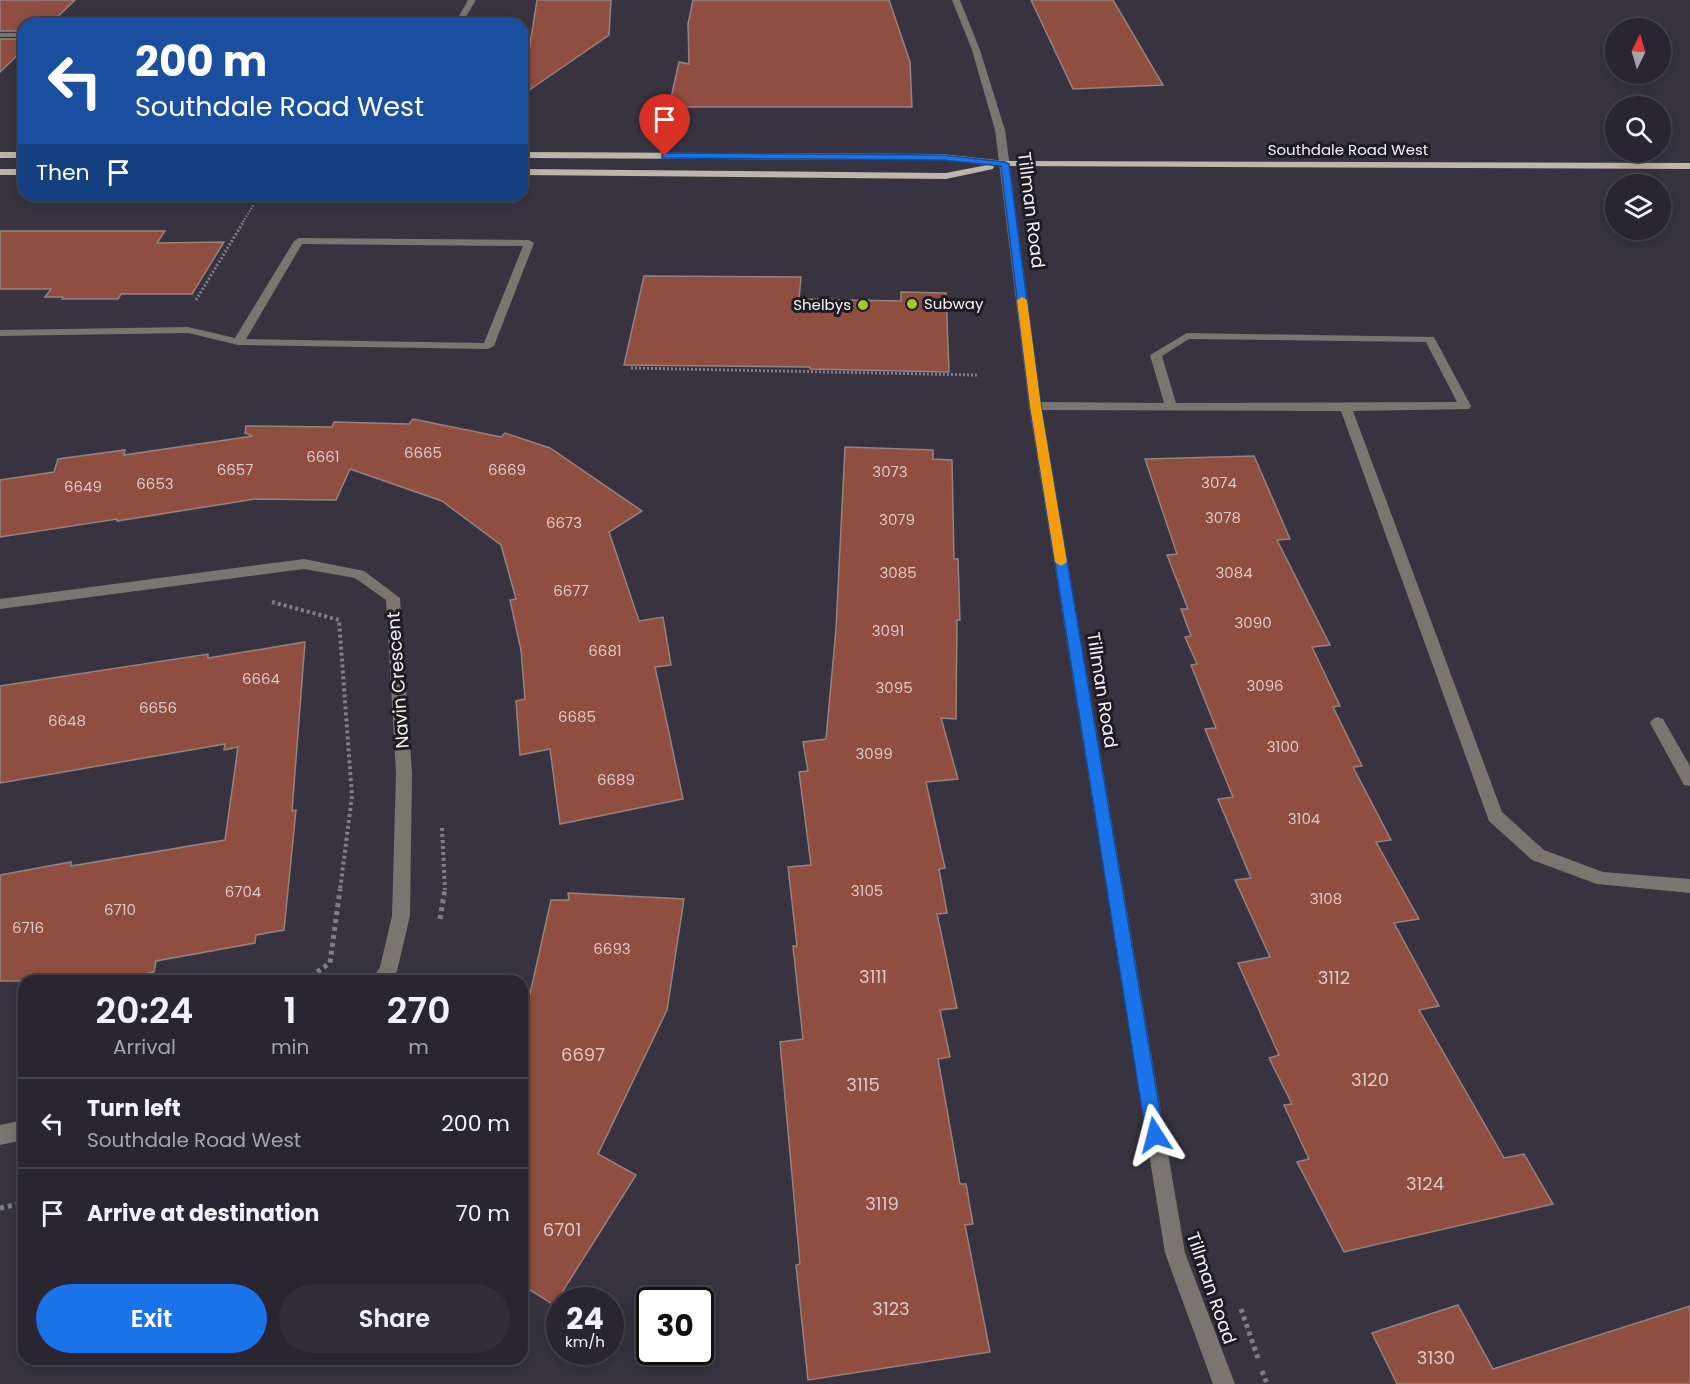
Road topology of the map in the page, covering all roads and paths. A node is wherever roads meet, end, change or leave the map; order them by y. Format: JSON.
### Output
{"nodes":[{"id":1,"x":472,"y":0,"type":"edge"},
{"id":2,"x":956,"y":0,"type":"edge"},
{"id":3,"x":461,"y":18,"type":"edge"},
{"id":4,"x":0,"y":35,"type":"edge"},
{"id":5,"x":18,"y":35,"type":"edge"},
{"id":6,"x":0,"y":155,"type":"edge"},
{"id":7,"x":18,"y":155,"type":"edge"},
{"id":8,"x":528,"y":155,"type":"edge"},
{"id":9,"x":1005,"y":164,"type":"junction"},
{"id":10,"x":1690,"y":166,"type":"edge"},
{"id":11,"x":0,"y":172,"type":"edge"},
{"id":12,"x":18,"y":172,"type":"edge"},
{"id":13,"x":528,"y":172,"type":"edge"},
{"id":14,"x":254,"y":204,"type":"dead end"},
{"id":15,"x":194,"y":304,"type":"dead end"},
{"id":16,"x":0,"y":333,"type":"edge"},
{"id":17,"x":238,"y":342,"type":"junction"},
{"id":18,"x":631,"y":368,"type":"dead end"},
{"id":19,"x":977,"y":375,"type":"dead end"},
{"id":20,"x":1035,"y":406,"type":"junction"},
{"id":21,"x":1171,"y":406,"type":"junction"},
{"id":22,"x":1346,"y":406,"type":"junction"},
{"id":23,"x":264,"y":600,"type":"dead end"},
{"id":24,"x":0,"y":604,"type":"edge"},
{"id":25,"x":1658,"y":723,"type":"dead end"},
{"id":26,"x":1690,"y":780,"type":"edge"},
{"id":27,"x":442,"y":827,"type":"dead end"},
{"id":28,"x":1690,"y":886,"type":"edge"},
{"id":29,"x":438,"y":927,"type":"dead end"},
{"id":30,"x":313,"y":975,"type":"edge"},
{"id":31,"x":385,"y":975,"type":"edge"},
{"id":32,"x":18,"y":1131,"type":"edge"},
{"id":33,"x":0,"y":1135,"type":"edge"},
{"id":34,"x":18,"y":1204,"type":"edge"},
{"id":35,"x":0,"y":1208,"type":"edge"},
{"id":36,"x":1241,"y":1309,"type":"dead end"},
{"id":37,"x":1224,"y":1384,"type":"edge"},
{"id":38,"x":1267,"y":1384,"type":"edge"}],
"edges":[{"from":1,"to":3,"type":"street"},
{"from":2,"to":9,"type":"street","name":"Tillman Road"},
{"from":4,"to":5,"type":"street"},
{"from":6,"to":7,"type":"main road"},
{"from":8,"to":9,"type":"main road","name":"Southdale Road West"},
{"from":9,"to":10,"type":"main road","name":"Southdale Road West"},
{"from":9,"to":13,"type":"main road","name":"Southdale Road West"},
{"from":9,"to":20,"type":"street","name":"Tillman Road"},
{"from":11,"to":12,"type":"main road"},
{"from":14,"to":15,"type":"path"},
{"from":16,"to":17,"type":"street"},
{"from":17,"to":17,"type":"street"},
{"from":18,"to":19,"type":"path"},
{"from":20,"to":21,"type":"street"},
{"from":20,"to":37,"type":"street","name":"Tillman Road"},
{"from":21,"to":22,"type":"street"},
{"from":21,"to":22,"type":"street"},
{"from":22,"to":28,"type":"street"},
{"from":23,"to":30,"type":"path"},
{"from":24,"to":31,"type":"street","name":"Navin Crescent"},
{"from":25,"to":26,"type":"street"},
{"from":27,"to":29,"type":"path"},
{"from":32,"to":33,"type":"street"},
{"from":34,"to":35,"type":"path"},
{"from":36,"to":38,"type":"path"}]}
